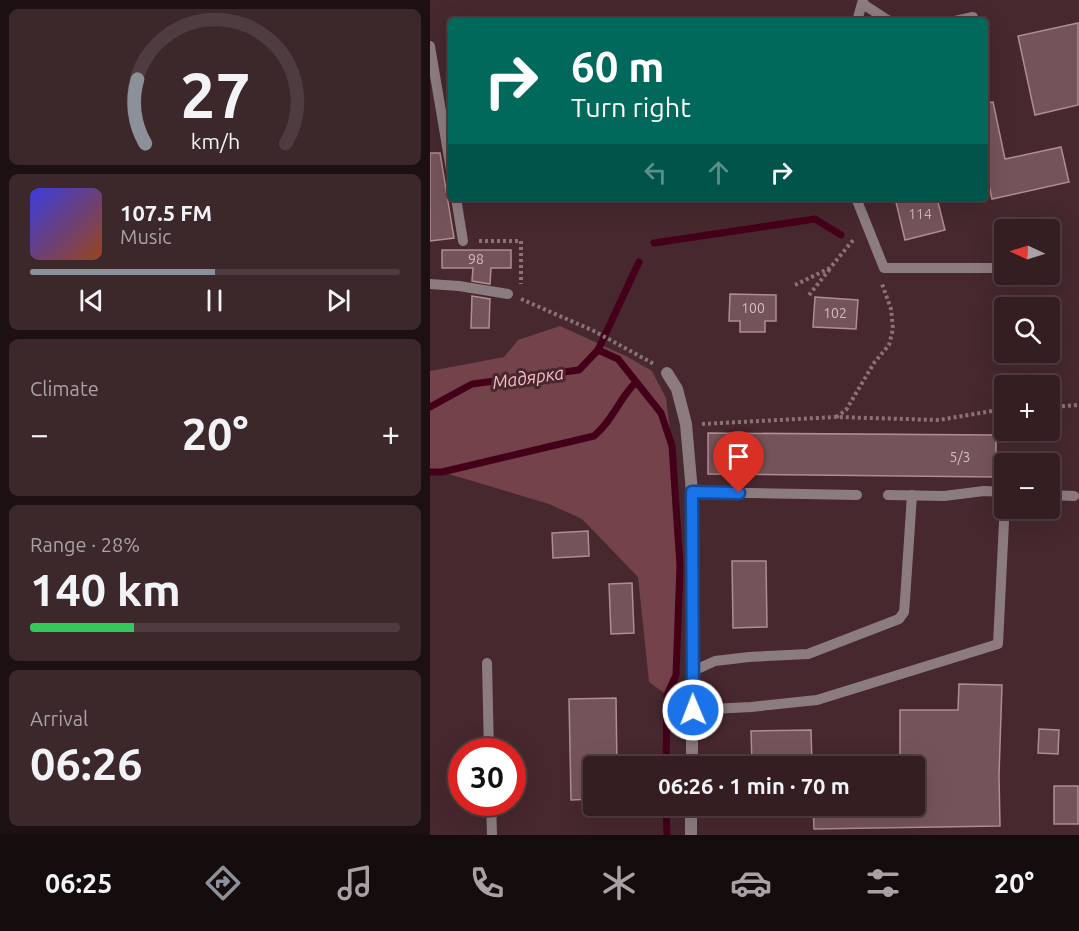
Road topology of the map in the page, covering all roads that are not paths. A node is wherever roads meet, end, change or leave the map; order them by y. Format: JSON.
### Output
{"nodes":[{"id":1,"x":863,"y":2,"type":"edge"},
{"id":2,"x":973,"y":17,"type":"dead end"},
{"id":3,"x":858,"y":18,"type":"edge"},
{"id":4,"x":885,"y":18,"type":"edge"},
{"id":5,"x":968,"y":18,"type":"edge"},
{"id":6,"x":430,"y":46,"type":"edge"},
{"id":7,"x":448,"y":152,"type":"edge"},
{"id":8,"x":456,"y":201,"type":"edge"},
{"id":9,"x":857,"y":201,"type":"edge"},
{"id":10,"x":463,"y":241,"type":"road end"},
{"id":11,"x":994,"y":268,"type":"edge"},
{"id":12,"x":430,"y":284,"type":"edge"},
{"id":13,"x":508,"y":294,"type":"road end"},
{"id":14,"x":667,"y":373,"type":"road end"},
{"id":15,"x":692,"y":492,"type":"junction"},
{"id":16,"x":994,"y":492,"type":"edge"},
{"id":17,"x":857,"y":495,"type":"dead end"},
{"id":18,"x":888,"y":495,"type":"dead end"},
{"id":19,"x":912,"y":495,"type":"junction"},
{"id":20,"x":1060,"y":495,"type":"edge"},
{"id":21,"x":1074,"y":496,"type":"dead end"},
{"id":22,"x":1004,"y":522,"type":"dead end"},
{"id":23,"x":487,"y":663,"type":"dead end"},
{"id":24,"x":692,"y":671,"type":"junction"},
{"id":25,"x":693,"y":710,"type":"junction"},
{"id":26,"x":489,"y":738,"type":"edge"},
{"id":27,"x":692,"y":756,"type":"edge"},
{"id":28,"x":491,"y":816,"type":"edge"},
{"id":29,"x":691,"y":816,"type":"edge"},
{"id":30,"x":492,"y":835,"type":"edge"},
{"id":31,"x":691,"y":835,"type":"edge"}],
"edges":[{"from":1,"to":3,"type":"lane"},
{"from":1,"to":4,"type":"lane"},
{"from":2,"to":5,"type":"lane"},
{"from":6,"to":7,"type":"lane"},
{"from":8,"to":10,"type":"lane"},
{"from":9,"to":11,"type":"lane"},
{"from":12,"to":13,"type":"lane"},
{"from":14,"to":15,"type":"street"},
{"from":15,"to":17,"type":"lane"},
{"from":15,"to":24,"type":"street"},
{"from":16,"to":19,"type":"lane"},
{"from":18,"to":19,"type":"lane"},
{"from":19,"to":24,"type":"lane"},
{"from":20,"to":21,"type":"lane"},
{"from":22,"to":25,"type":"lane"},
{"from":23,"to":26,"type":"lane"},
{"from":24,"to":25,"type":"street"},
{"from":25,"to":27,"type":"street"},
{"from":28,"to":30,"type":"lane"},
{"from":29,"to":31,"type":"street"}]}
